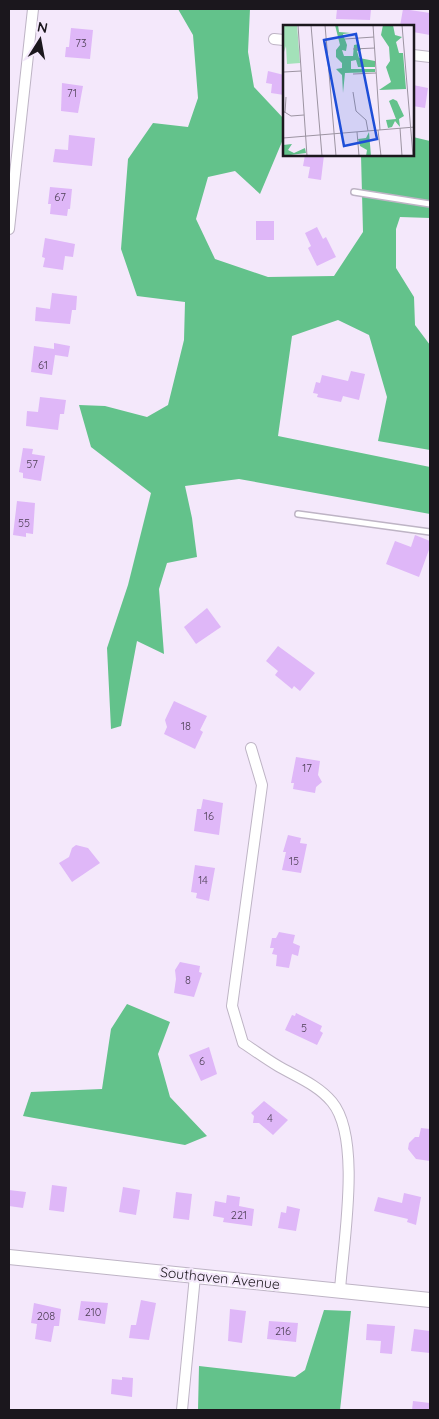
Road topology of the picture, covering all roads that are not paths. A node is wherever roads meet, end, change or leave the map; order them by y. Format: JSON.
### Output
{"nodes":[{"id":1,"x":32,"y":9,"type":"edge"},
{"id":2,"x":414,"y":55,"type":"edge"},
{"id":3,"x":430,"y":57,"type":"edge"},
{"id":4,"x":354,"y":192,"type":"dead end"},
{"id":5,"x":430,"y":204,"type":"edge"},
{"id":6,"x":9,"y":228,"type":"edge"},
{"id":7,"x":298,"y":514,"type":"dead end"},
{"id":8,"x":430,"y":532,"type":"edge"},
{"id":9,"x":251,"y":748,"type":"dead end"},
{"id":10,"x":9,"y":1257,"type":"edge"},
{"id":11,"x":195,"y":1276,"type":"junction"},
{"id":12,"x":340,"y":1290,"type":"junction"},
{"id":13,"x":430,"y":1300,"type":"edge"},
{"id":14,"x":182,"y":1410,"type":"edge"}],
"edges":[{"from":1,"to":6,"type":"street"},
{"from":2,"to":3,"type":"street"},
{"from":4,"to":5,"type":"lane"},
{"from":7,"to":8,"type":"lane"},
{"from":9,"to":12,"type":"street"},
{"from":10,"to":11,"type":"street","name":"Southaven Avenue"},
{"from":11,"to":12,"type":"street","name":"Southaven Avenue"},
{"from":11,"to":14,"type":"street"},
{"from":12,"to":13,"type":"street","name":"Southaven Avenue"}]}
